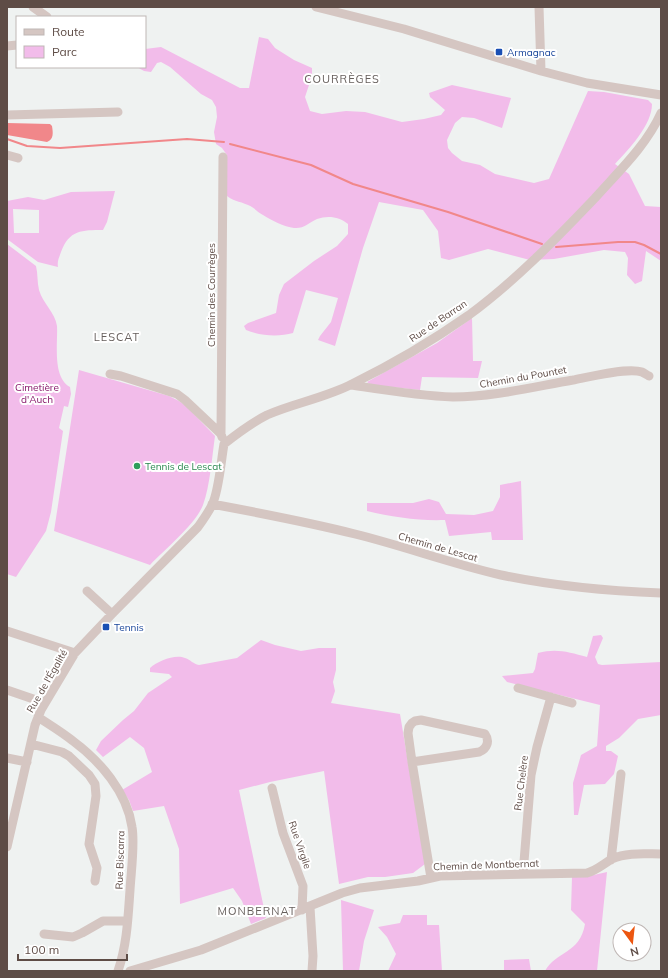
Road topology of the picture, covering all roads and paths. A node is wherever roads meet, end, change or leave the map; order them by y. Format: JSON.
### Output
{"nodes":[{"id":1,"x":33,"y":7,"type":"edge"},
{"id":2,"x":316,"y":7,"type":"edge"},
{"id":3,"x":540,"y":7,"type":"edge"},
{"id":4,"x":46,"y":16,"type":"edge"},
{"id":5,"x":541,"y":71,"type":"junction"},
{"id":6,"x":661,"y":95,"type":"edge"},
{"id":7,"x":118,"y":112,"type":"dead end"},
{"id":8,"x":661,"y":112,"type":"edge"},
{"id":9,"x":7,"y":115,"type":"edge"},
{"id":10,"x":7,"y":155,"type":"edge"},
{"id":11,"x":223,"y":157,"type":"dead end"},
{"id":12,"x":18,"y":158,"type":"dead end"},
{"id":13,"x":110,"y":374,"type":"dead end"},
{"id":14,"x":649,"y":376,"type":"dead end"},
{"id":15,"x":350,"y":385,"type":"junction"},
{"id":16,"x":221,"y":434,"type":"junction"},
{"id":17,"x":224,"y":444,"type":"junction"},
{"id":18,"x":212,"y":504,"type":"junction"},
{"id":19,"x":88,"y":591,"type":"dead end"},
{"id":20,"x":661,"y":593,"type":"edge"},
{"id":21,"x":112,"y":614,"type":"junction"},
{"id":22,"x":7,"y":631,"type":"edge"},
{"id":23,"x":76,"y":653,"type":"junction"},
{"id":24,"x":518,"y":688,"type":"dead end"},
{"id":25,"x":7,"y":690,"type":"edge"},
{"id":26,"x":552,"y":697,"type":"junction"},
{"id":27,"x":45,"y":703,"type":"junction"},
{"id":28,"x":572,"y":703,"type":"dead end"},
{"id":29,"x":38,"y":717,"type":"junction"},
{"id":30,"x":73,"y":740,"type":"junction"},
{"id":31,"x":31,"y":744,"type":"junction"},
{"id":32,"x":62,"y":752,"type":"junction"},
{"id":33,"x":7,"y":758,"type":"edge"},
{"id":34,"x":27,"y":762,"type":"junction"},
{"id":35,"x":412,"y":762,"type":"junction"},
{"id":36,"x":621,"y":774,"type":"dead end"},
{"id":37,"x":272,"y":788,"type":"dead end"},
{"id":38,"x":7,"y":847,"type":"edge"},
{"id":39,"x":661,"y":854,"type":"edge"},
{"id":40,"x":611,"y":860,"type":"junction"},
{"id":41,"x":523,"y":874,"type":"junction"},
{"id":42,"x":432,"y":878,"type":"junction"},
{"id":43,"x":95,"y":881,"type":"dead end"},
{"id":44,"x":306,"y":908,"type":"junction"},
{"id":45,"x":127,"y":921,"type":"junction"},
{"id":46,"x":44,"y":934,"type":"dead end"},
{"id":47,"x":118,"y":971,"type":"edge"},
{"id":48,"x":130,"y":971,"type":"edge"},
{"id":49,"x":312,"y":971,"type":"edge"}],
"edges":[{"from":1,"to":4,"type":"street"},
{"from":2,"to":5,"type":"street"},
{"from":3,"to":5,"type":"street"},
{"from":5,"to":6,"type":"street"},
{"from":7,"to":9,"type":"street"},
{"from":8,"to":15,"type":"street","name":"Rue de Barran"},
{"from":10,"to":12,"type":"street"},
{"from":11,"to":16,"type":"street","name":"Chemin des Courrèges"},
{"from":13,"to":16,"type":"street"},
{"from":14,"to":15,"type":"street","name":"Chemin du Pountet"},
{"from":15,"to":17,"type":"street","name":"Rue de Barran"},
{"from":16,"to":17,"type":"street"},
{"from":17,"to":18,"type":"street"},
{"from":18,"to":20,"type":"street","name":"Chemin de Lescat"},
{"from":18,"to":21,"type":"street","name":"Rue de l'Égalité"},
{"from":19,"to":21,"type":"street"},
{"from":21,"to":23,"type":"street","name":"Rue de l'Égalité"},
{"from":22,"to":23,"type":"street"},
{"from":23,"to":27,"type":"street","name":"Rue de l'Égalité"},
{"from":24,"to":26,"type":"street"},
{"from":25,"to":27,"type":"street"},
{"from":26,"to":28,"type":"street"},
{"from":26,"to":41,"type":"street","name":"Rue Chelère"},
{"from":27,"to":29,"type":"street","name":"Rue de l'Égalité"},
{"from":29,"to":30,"type":"street","name":"Rue Biscarra"},
{"from":29,"to":31,"type":"street","name":"Rue de l'Égalité"},
{"from":30,"to":32,"type":"street"},
{"from":30,"to":45,"type":"street","name":"Rue Biscarra"},
{"from":31,"to":32,"type":"street"},
{"from":31,"to":34,"type":"street","name":"Rue de l'Égalité"},
{"from":32,"to":43,"type":"street"},
{"from":33,"to":34,"type":"street"},
{"from":34,"to":38,"type":"street","name":"Rue de l'Égalité"},
{"from":35,"to":35,"type":"street"},
{"from":35,"to":42,"type":"street"},
{"from":36,"to":40,"type":"street"},
{"from":37,"to":44,"type":"street","name":"Rue Virgile"},
{"from":39,"to":40,"type":"street","name":"Chemin de Montbernat"},
{"from":40,"to":41,"type":"street","name":"Chemin de Montbernat"},
{"from":41,"to":42,"type":"street","name":"Chemin de Montbernat"},
{"from":42,"to":44,"type":"street","name":"Chemin de Montbernat"},
{"from":44,"to":48,"type":"street","name":"Chemin de Montbernat"},
{"from":44,"to":49,"type":"street","name":"Rue Virgile"},
{"from":45,"to":46,"type":"street"},
{"from":45,"to":47,"type":"street","name":"Rue Biscarra"}]}
